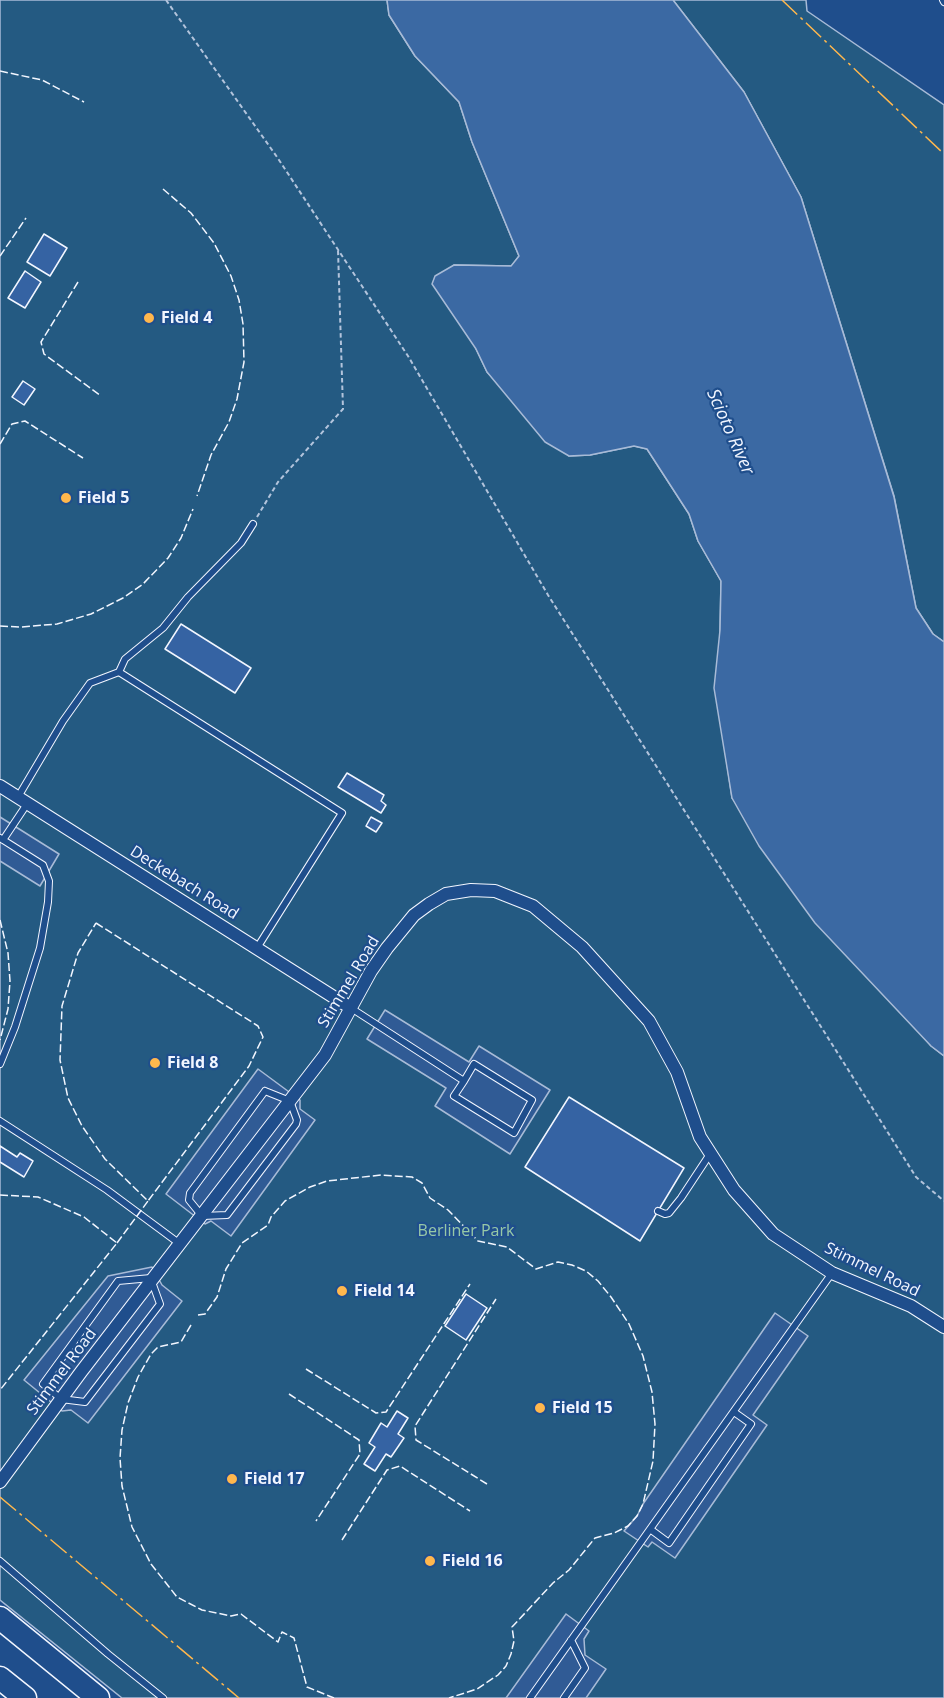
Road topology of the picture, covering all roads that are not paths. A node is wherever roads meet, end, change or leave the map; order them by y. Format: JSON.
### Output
{"nodes":[{"id":1,"x":253,"y":524,"type":"road end"},
{"id":2,"x":119,"y":672,"type":"junction"},
{"id":3,"x":0,"y":786,"type":"edge"},
{"id":4,"x":22,"y":800,"type":"junction"},
{"id":5,"x":1,"y":839,"type":"edge"},
{"id":6,"x":256,"y":948,"type":"junction"},
{"id":7,"x":351,"y":1008,"type":"junction"},
{"id":8,"x":0,"y":1064,"type":"edge"},
{"id":9,"x":464,"y":1081,"type":"junction"},
{"id":10,"x":290,"y":1101,"type":"junction"},
{"id":11,"x":0,"y":1121,"type":"edge"},
{"id":12,"x":711,"y":1153,"type":"junction"},
{"id":13,"x":658,"y":1212,"type":"dead end"},
{"id":14,"x":202,"y":1216,"type":"junction"},
{"id":15,"x":180,"y":1244,"type":"junction"},
{"id":16,"x":832,"y":1273,"type":"junction"},
{"id":17,"x":153,"y":1280,"type":"junction"},
{"id":18,"x":944,"y":1327,"type":"edge"},
{"id":19,"x":61,"y":1400,"type":"junction"},
{"id":20,"x":734,"y":1412,"type":"junction"},
{"id":21,"x":0,"y":1482,"type":"edge"},
{"id":22,"x":650,"y":1529,"type":"junction"},
{"id":23,"x":0,"y":1561,"type":"edge"},
{"id":24,"x":0,"y":1618,"type":"edge"},
{"id":25,"x":571,"y":1641,"type":"junction"},
{"id":26,"x":0,"y":1678,"type":"edge"},
{"id":27,"x":25,"y":1698,"type":"edge"},
{"id":28,"x":98,"y":1698,"type":"edge"},
{"id":29,"x":163,"y":1698,"type":"edge"},
{"id":30,"x":530,"y":1698,"type":"edge"},
{"id":31,"x":564,"y":1698,"type":"edge"}],
"edges":[{"from":1,"to":2,"type":"lane"},
{"from":2,"to":4,"type":"lane"},
{"from":2,"to":6,"type":"lane"},
{"from":3,"to":4,"type":"street","name":"Deckebach Road"},
{"from":4,"to":5,"type":"lane"},
{"from":4,"to":6,"type":"street","name":"Deckebach Road"},
{"from":5,"to":8,"type":"lane"},
{"from":6,"to":7,"type":"street","name":"Deckebach Road"},
{"from":7,"to":9,"type":"lane"},
{"from":7,"to":10,"type":"street","name":"Stimmel Road"},
{"from":7,"to":12,"type":"street","name":"Stimmel Road"},
{"from":9,"to":9,"type":"lane"},
{"from":10,"to":14,"type":"street","name":"Stimmel Road"},
{"from":10,"to":14,"type":"lane"},
{"from":10,"to":14,"type":"lane"},
{"from":11,"to":15,"type":"lane"},
{"from":12,"to":13,"type":"lane"},
{"from":12,"to":16,"type":"street","name":"Stimmel Road"},
{"from":14,"to":15,"type":"street","name":"Stimmel Road"},
{"from":15,"to":17,"type":"street","name":"Stimmel Road"},
{"from":16,"to":18,"type":"street","name":"Stimmel Road"},
{"from":16,"to":20,"type":"lane"},
{"from":17,"to":19,"type":"street","name":"Stimmel Road"},
{"from":17,"to":19,"type":"lane"},
{"from":17,"to":19,"type":"lane"},
{"from":19,"to":21,"type":"street","name":"Stimmel Road"},
{"from":20,"to":22,"type":"lane"},
{"from":20,"to":22,"type":"lane"},
{"from":22,"to":25,"type":"lane"},
{"from":23,"to":29,"type":"lane"},
{"from":24,"to":28,"type":"highway"},
{"from":25,"to":30,"type":"lane"},
{"from":25,"to":31,"type":"lane"},
{"from":26,"to":27,"type":"highway"}]}
